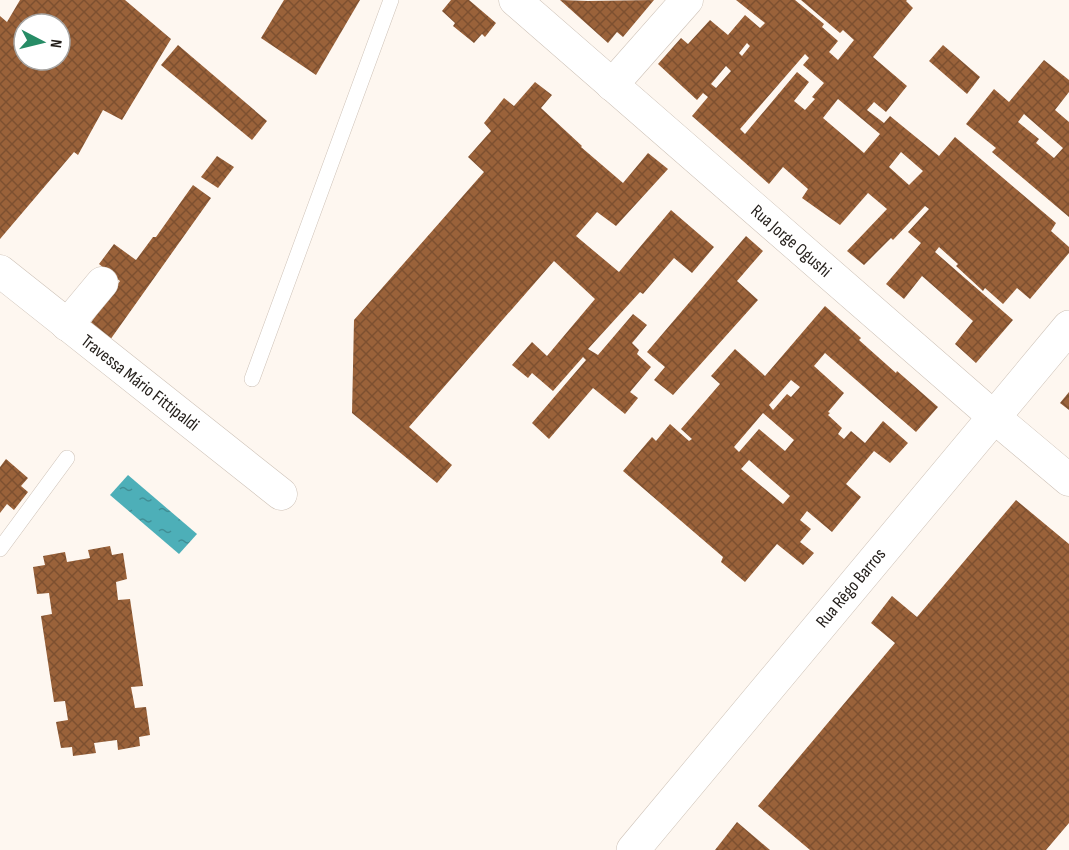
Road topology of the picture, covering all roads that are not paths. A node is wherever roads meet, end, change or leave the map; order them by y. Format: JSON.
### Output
{"nodes":[{"id":1,"x":392,"y":0,"type":"edge"},
{"id":2,"x":515,"y":0,"type":"edge"},
{"id":3,"x":687,"y":0,"type":"edge"},
{"id":4,"x":612,"y":86,"type":"junction"},
{"id":5,"x":0,"y":271,"type":"edge"},
{"id":6,"x":102,"y":283,"type":"dead end"},
{"id":7,"x":67,"y":325,"type":"junction"},
{"id":8,"x":1069,"y":327,"type":"edge"},
{"id":9,"x":252,"y":379,"type":"dead end"},
{"id":10,"x":994,"y":417,"type":"junction"},
{"id":11,"x":67,"y":458,"type":"dead end"},
{"id":12,"x":1069,"y":480,"type":"edge"},
{"id":13,"x":281,"y":494,"type":"dead end"},
{"id":14,"x":0,"y":549,"type":"edge"},
{"id":15,"x":633,"y":850,"type":"edge"}],
"edges":[{"from":1,"to":9,"type":"lane"},
{"from":2,"to":4,"type":"street","name":"Rua Jorge Ogushi"},
{"from":3,"to":4,"type":"street"},
{"from":4,"to":10,"type":"street","name":"Rua Jorge Ogushi"},
{"from":5,"to":7,"type":"street","name":"Travessa Mário Fittipaldi"},
{"from":6,"to":7,"type":"street"},
{"from":7,"to":13,"type":"street","name":"Travessa Mário Fittipaldi"},
{"from":8,"to":10,"type":"street","name":"Rua Rêgo Barros"},
{"from":10,"to":12,"type":"street","name":"Rua Jorge Ogushi"},
{"from":10,"to":15,"type":"street","name":"Rua Rêgo Barros"},
{"from":11,"to":14,"type":"lane"}]}
